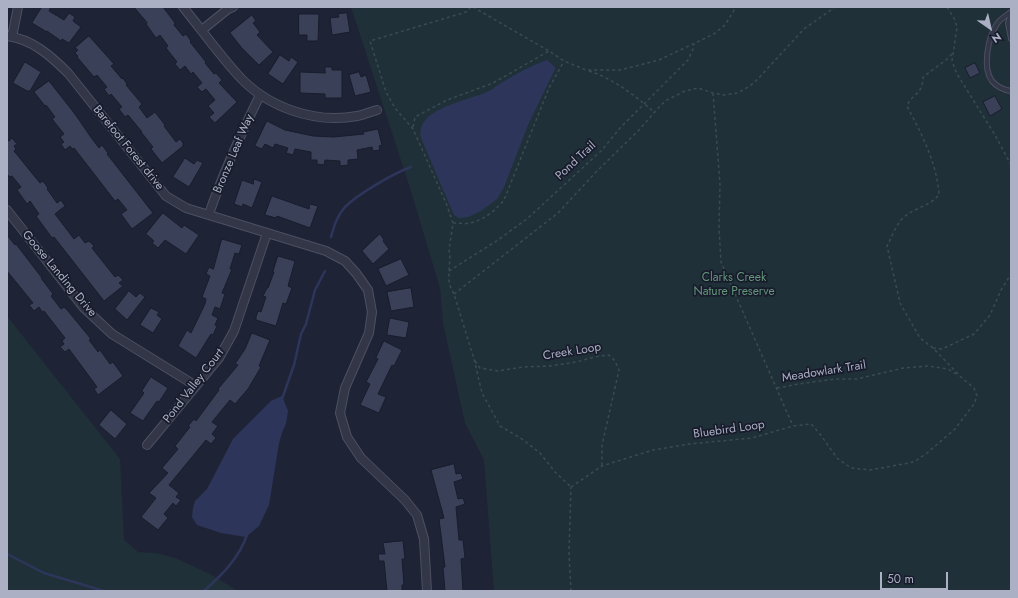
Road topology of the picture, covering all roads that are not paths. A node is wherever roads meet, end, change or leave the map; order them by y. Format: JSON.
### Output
{"nodes":[{"id":1,"x":18,"y":7,"type":"edge"},
{"id":2,"x":183,"y":7,"type":"edge"},
{"id":3,"x":234,"y":7,"type":"edge"},
{"id":4,"x":1011,"y":13,"type":"edge"},
{"id":5,"x":202,"y":30,"type":"junction"},
{"id":6,"x":10,"y":36,"type":"edge"},
{"id":7,"x":1011,"y":39,"type":"edge"},
{"id":8,"x":1011,"y":91,"type":"edge"},
{"id":9,"x":260,"y":95,"type":"junction"},
{"id":10,"x":377,"y":110,"type":"dead end"},
{"id":11,"x":7,"y":210,"type":"edge"},
{"id":12,"x":209,"y":214,"type":"junction"},
{"id":13,"x":267,"y":233,"type":"junction"},
{"id":14,"x":196,"y":386,"type":"junction"},
{"id":15,"x":147,"y":445,"type":"dead end"},
{"id":16,"x":427,"y":591,"type":"edge"}],
"edges":[{"from":1,"to":6,"type":"street"},
{"from":2,"to":5,"type":"street"},
{"from":3,"to":5,"type":"street"},
{"from":4,"to":7,"type":"lane"},
{"from":4,"to":8,"type":"lane"},
{"from":5,"to":9,"type":"street"},
{"from":6,"to":12,"type":"street","name":"Barefoot Forest drive"},
{"from":9,"to":10,"type":"street"},
{"from":9,"to":12,"type":"street","name":"Bronze Leaf Way"},
{"from":11,"to":14,"type":"street","name":"Goose Landing Drive"},
{"from":12,"to":13,"type":"street","name":"Barefoot Forest drive"},
{"from":13,"to":14,"type":"street","name":"Pond Valley Court"},
{"from":13,"to":16,"type":"street"},
{"from":14,"to":15,"type":"street","name":"Pond Valley Court"}]}
